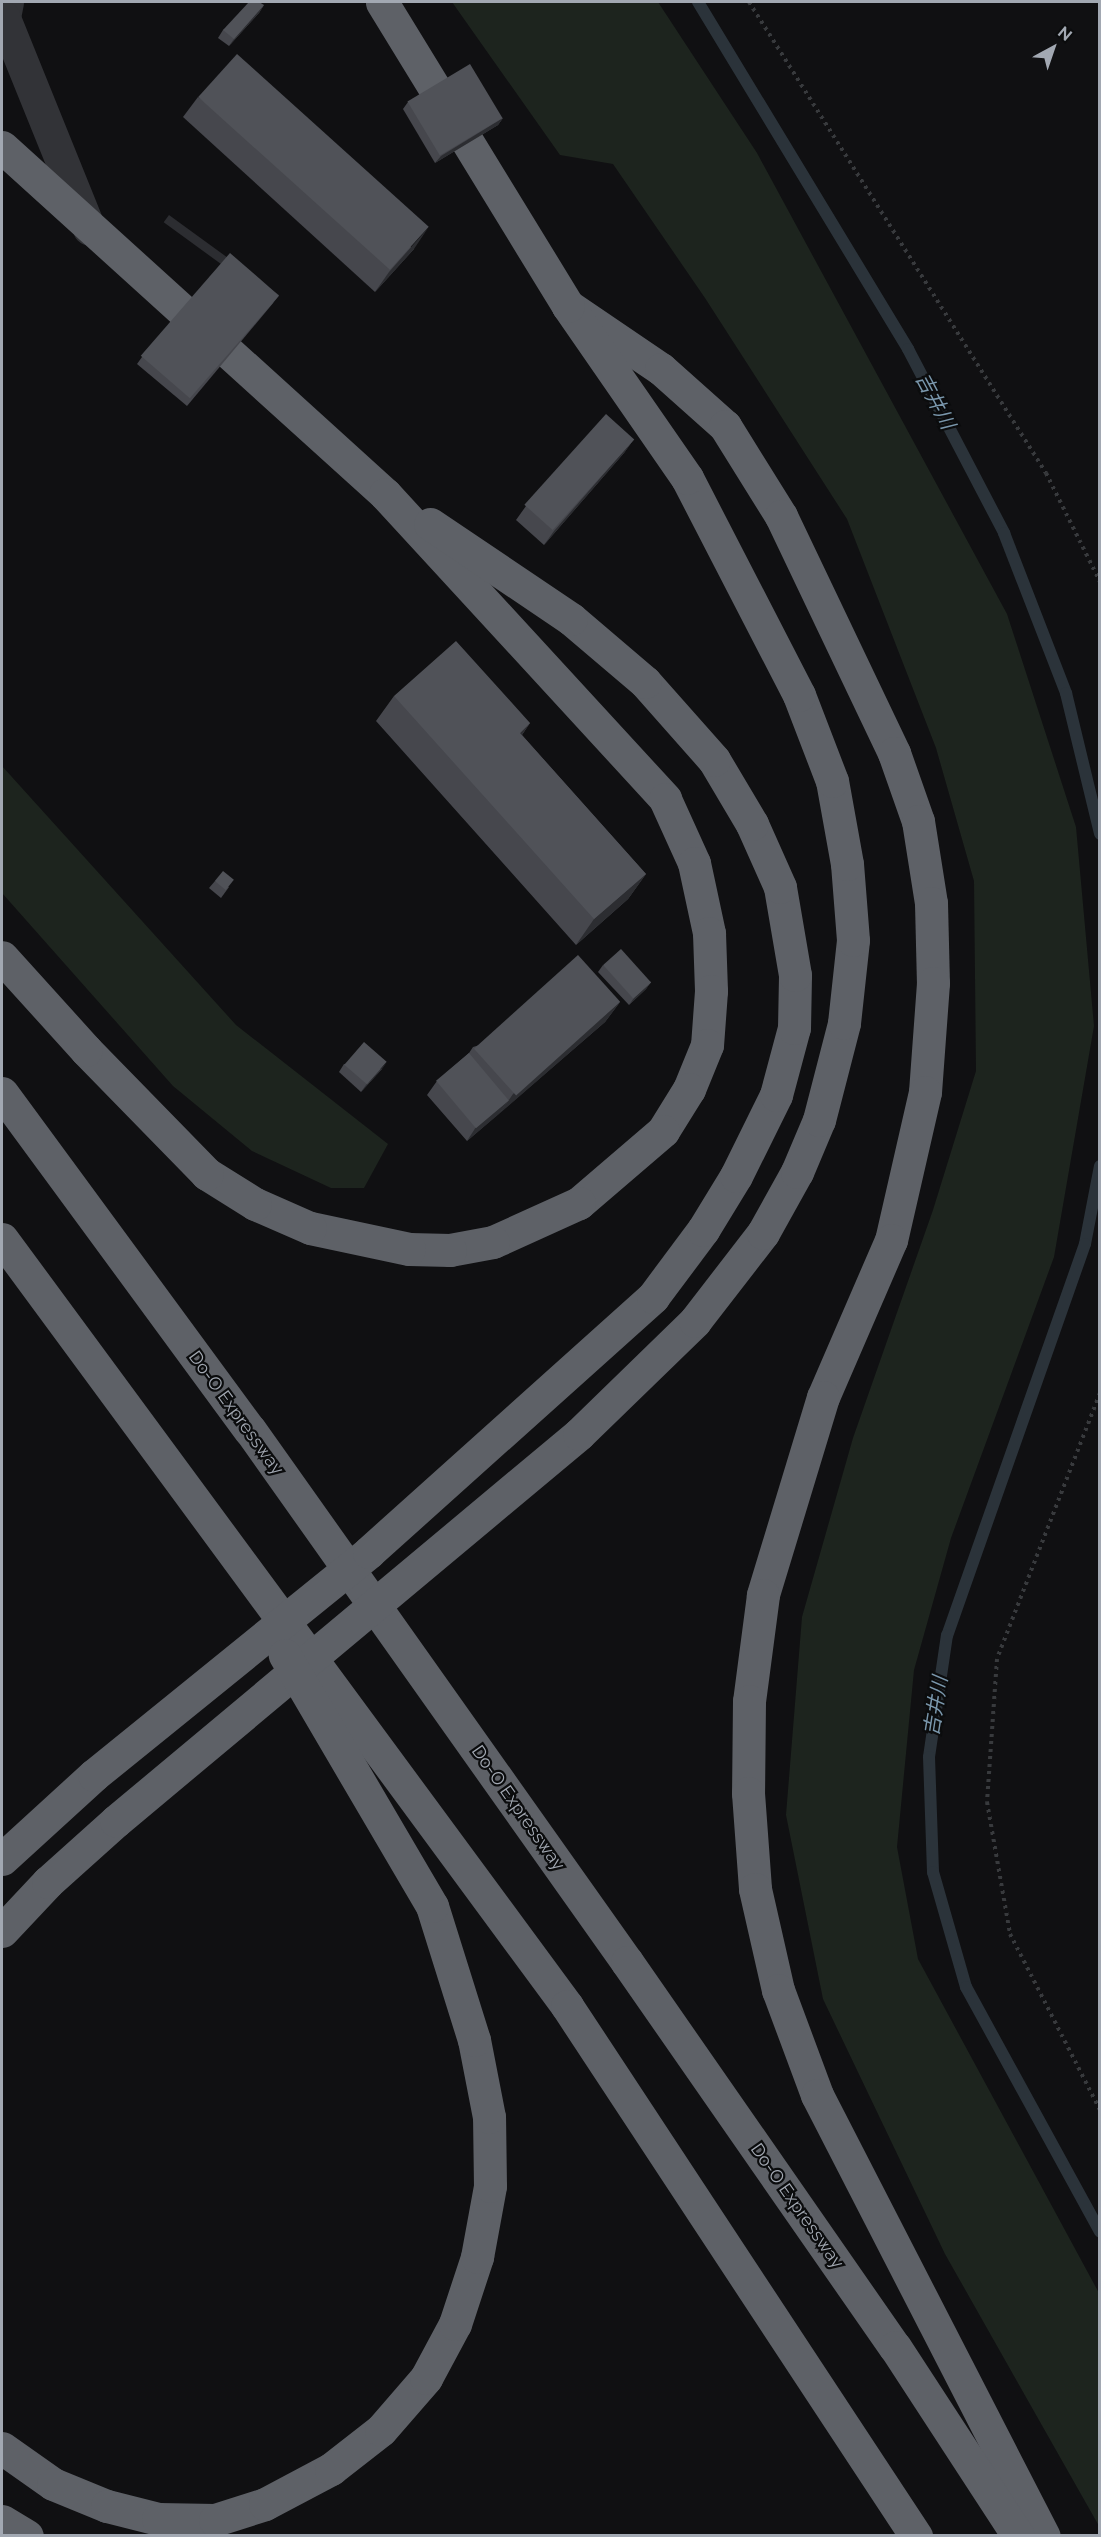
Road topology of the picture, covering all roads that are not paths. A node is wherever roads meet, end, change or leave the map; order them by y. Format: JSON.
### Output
{"nodes":[{"id":1,"x":7,"y":2,"type":"edge"},
{"id":2,"x":382,"y":2,"type":"edge"},
{"id":3,"x":2,"y":147,"type":"edge"},
{"id":4,"x":89,"y":228,"type":"junction"},
{"id":5,"x":568,"y":306,"type":"junction"},
{"id":6,"x":385,"y":494,"type":"junction"},
{"id":7,"x":2,"y":957,"type":"edge"},
{"id":8,"x":2,"y":1093,"type":"edge"},
{"id":9,"x":2,"y":1239,"type":"edge"},
{"id":10,"x":185,"y":1484,"type":"junction"},
{"id":11,"x":2,"y":1859,"type":"edge"},
{"id":12,"x":2,"y":1931,"type":"edge"},
{"id":13,"x":2,"y":2448,"type":"edge"},
{"id":14,"x":2,"y":2521,"type":"edge"},
{"id":15,"x":27,"y":2535,"type":"edge"},
{"id":16,"x":916,"y":2535,"type":"edge"},
{"id":17,"x":1018,"y":2535,"type":"edge"},
{"id":18,"x":1044,"y":2535,"type":"edge"}],
"edges":[{"from":1,"to":4,"type":"lane"},
{"from":2,"to":5,"type":"highway"},
{"from":3,"to":4,"type":"highway"},
{"from":4,"to":6,"type":"highway"},
{"from":5,"to":12,"type":"highway"},
{"from":5,"to":18,"type":"highway"},
{"from":6,"to":7,"type":"highway"},
{"from":6,"to":11,"type":"highway"},
{"from":8,"to":17,"type":"highway","name":"Do-O Expressway"},
{"from":9,"to":10,"type":"highway"},
{"from":10,"to":13,"type":"highway"},
{"from":10,"to":16,"type":"highway"},
{"from":14,"to":15,"type":"highway"}]}
